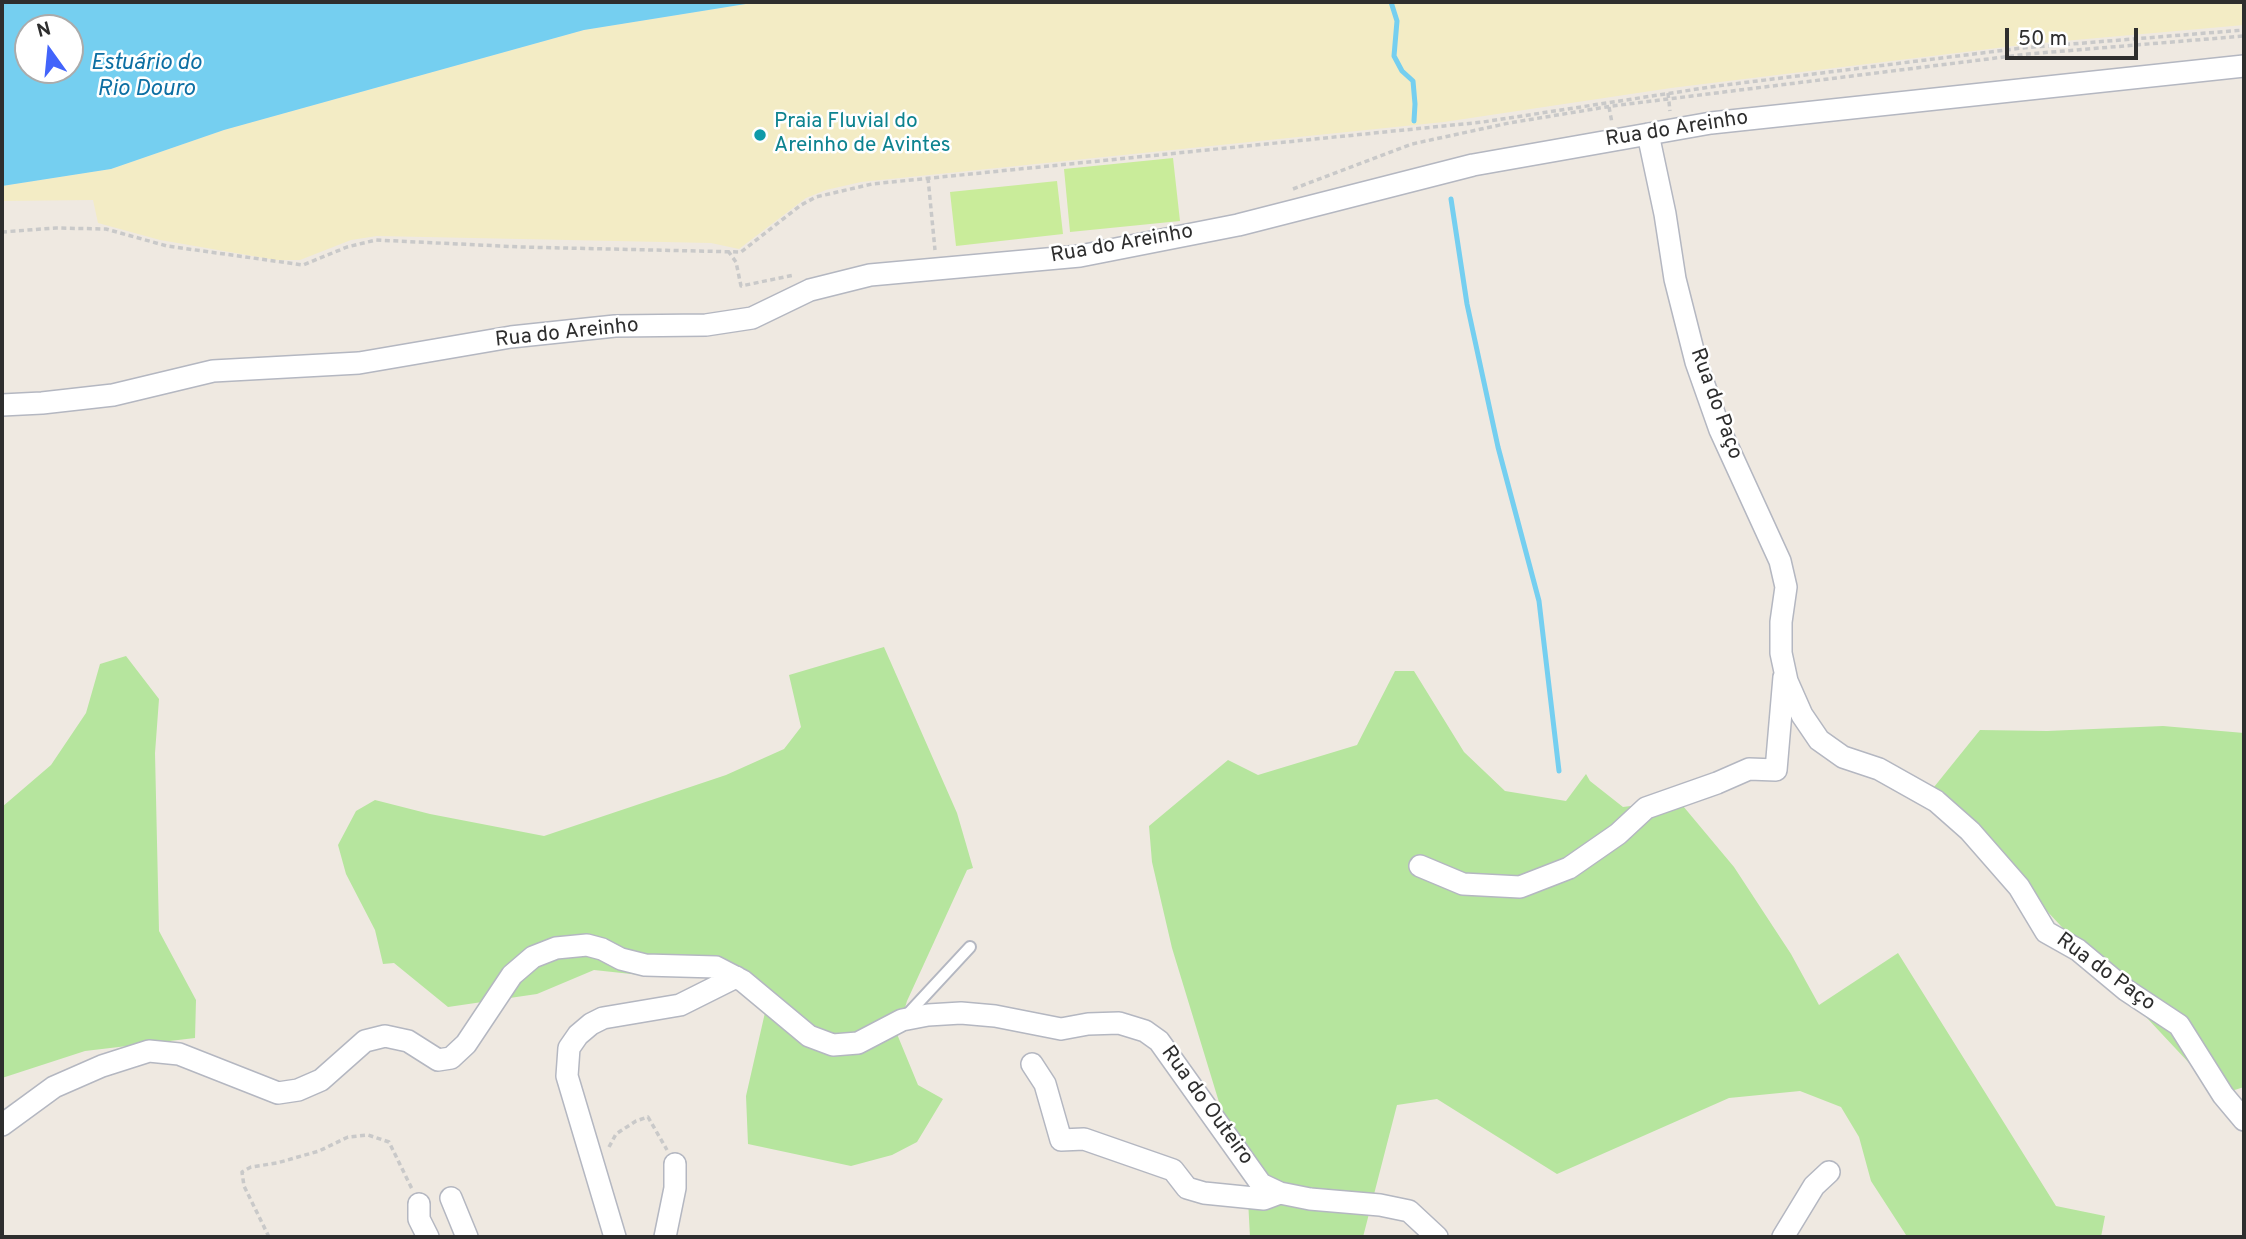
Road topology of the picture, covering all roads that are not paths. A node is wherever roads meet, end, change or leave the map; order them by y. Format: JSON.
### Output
{"nodes":[{"id":1,"x":2244,"y":66,"type":"edge"},
{"id":2,"x":1648,"y":134,"type":"junction"},
{"id":3,"x":2,"y":405,"type":"edge"},
{"id":4,"x":1784,"y":667,"type":"junction"},
{"id":5,"x":1420,"y":866,"type":"dead end"},
{"id":6,"x":970,"y":947,"type":"dead end"},
{"id":7,"x":736,"y":977,"type":"junction"},
{"id":8,"x":902,"y":1020,"type":"junction"},
{"id":9,"x":1032,"y":1064,"type":"dead end"},
{"id":10,"x":2244,"y":1120,"type":"edge"},
{"id":11,"x":2,"y":1125,"type":"edge"},
{"id":12,"x":675,"y":1164,"type":"road end"},
{"id":13,"x":1829,"y":1172,"type":"dead end"},
{"id":14,"x":1280,"y":1193,"type":"junction"},
{"id":15,"x":451,"y":1198,"type":"dead end"},
{"id":16,"x":419,"y":1204,"type":"road end"},
{"id":17,"x":428,"y":1237,"type":"edge"},
{"id":18,"x":467,"y":1237,"type":"edge"},
{"id":19,"x":615,"y":1237,"type":"edge"},
{"id":20,"x":664,"y":1237,"type":"edge"},
{"id":21,"x":1437,"y":1237,"type":"edge"},
{"id":22,"x":1783,"y":1237,"type":"edge"}],
"edges":[{"from":1,"to":2,"type":"street","name":"Rua do Areinho"},
{"from":2,"to":3,"type":"street","name":"Rua do Areinho"},
{"from":2,"to":4,"type":"street","name":"Rua do Paço"},
{"from":4,"to":5,"type":"street","name":"Rua do Paço"},
{"from":4,"to":10,"type":"street","name":"Rua do Paço"},
{"from":6,"to":8,"type":"lane"},
{"from":7,"to":8,"type":"street","name":"Rua do Outeiro"},
{"from":7,"to":11,"type":"street"},
{"from":7,"to":19,"type":"street"},
{"from":8,"to":14,"type":"street","name":"Rua do Outeiro"},
{"from":9,"to":14,"type":"street","name":"Rua do Outeiro"},
{"from":12,"to":20,"type":"street"},
{"from":13,"to":22,"type":"street"},
{"from":14,"to":21,"type":"street","name":"Rua do Outeiro"},
{"from":15,"to":18,"type":"street"},
{"from":16,"to":17,"type":"street"}]}
